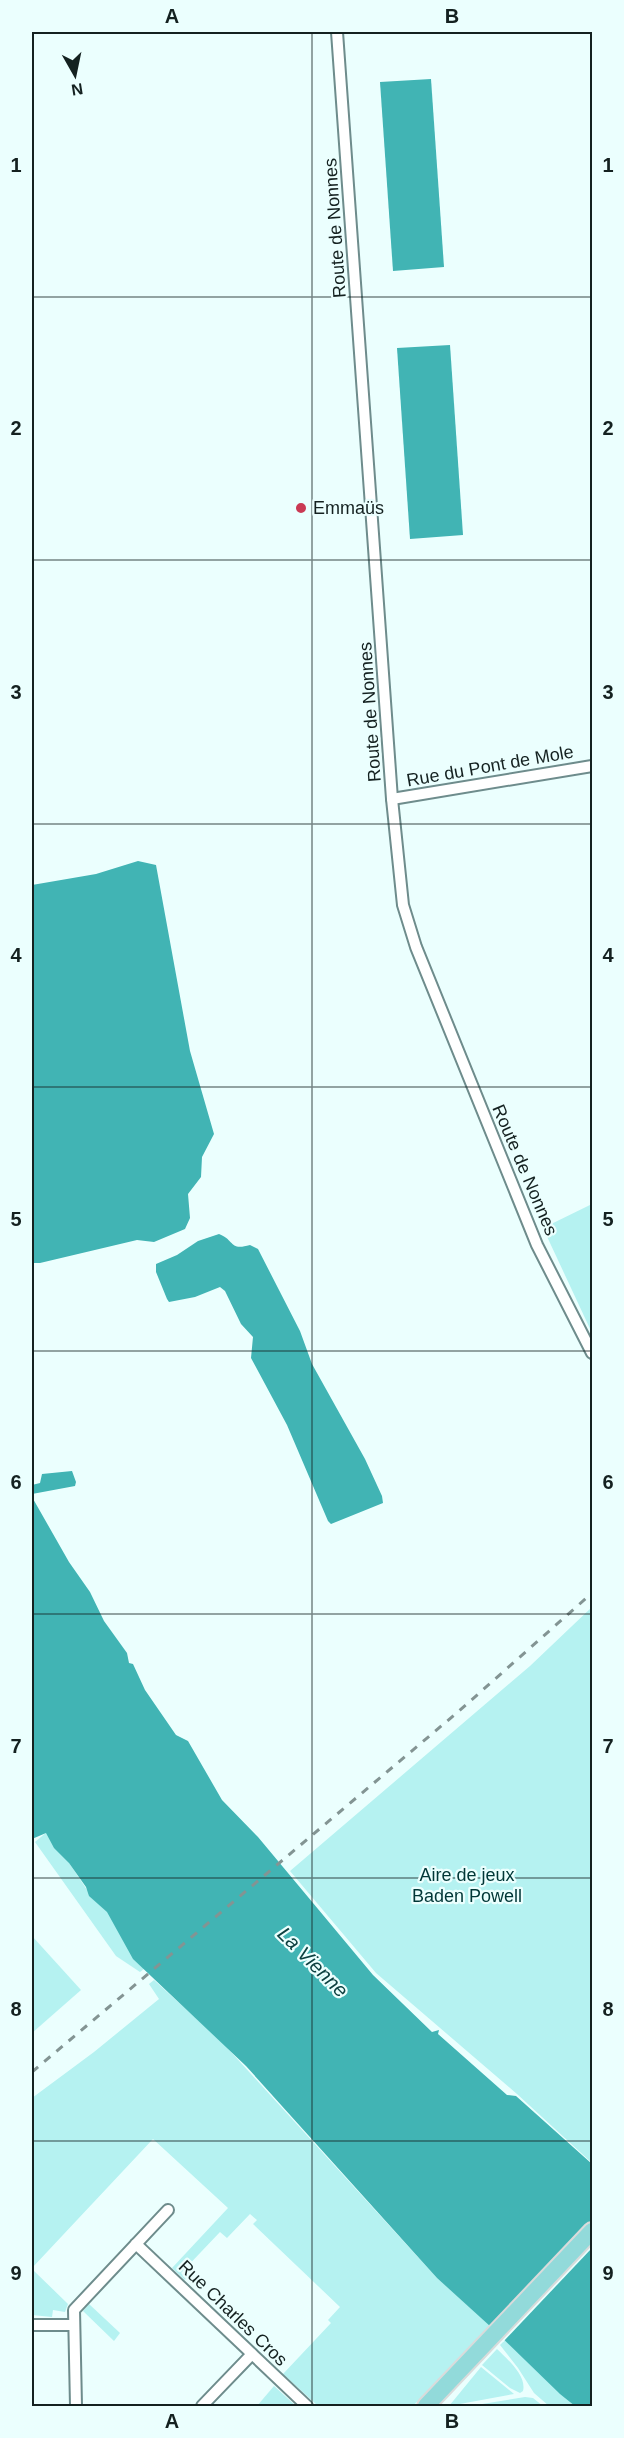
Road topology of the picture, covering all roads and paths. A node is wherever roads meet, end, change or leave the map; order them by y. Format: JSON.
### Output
{"nodes":[{"id":1,"x":337,"y":32,"type":"edge"},
{"id":2,"x":592,"y":766,"type":"edge"},
{"id":3,"x":392,"y":799,"type":"junction"},
{"id":4,"x":592,"y":1353,"type":"edge"},
{"id":5,"x":168,"y":2210,"type":"dead end"},
{"id":6,"x":592,"y":2231,"type":"edge"},
{"id":7,"x":136,"y":2244,"type":"junction"},
{"id":8,"x":32,"y":2325,"type":"edge"},
{"id":9,"x":74,"y":2325,"type":"junction"},
{"id":10,"x":252,"y":2354,"type":"junction"},
{"id":11,"x":76,"y":2406,"type":"edge"},
{"id":12,"x":202,"y":2406,"type":"edge"},
{"id":13,"x":307,"y":2406,"type":"edge"},
{"id":14,"x":426,"y":2406,"type":"edge"}],
"edges":[{"from":1,"to":3,"type":"street","name":"Route de Nonnes"},
{"from":2,"to":3,"type":"street","name":"Rue du Pont de Mole"},
{"from":3,"to":4,"type":"street","name":"Route de Nonnes"},
{"from":5,"to":7,"type":"street"},
{"from":6,"to":14,"type":"main road"},
{"from":7,"to":9,"type":"street"},
{"from":7,"to":10,"type":"street","name":"Rue Charles Cros"},
{"from":8,"to":9,"type":"street"},
{"from":9,"to":11,"type":"street"},
{"from":10,"to":12,"type":"street"},
{"from":10,"to":13,"type":"street","name":"Rue Charles Cros"}]}
